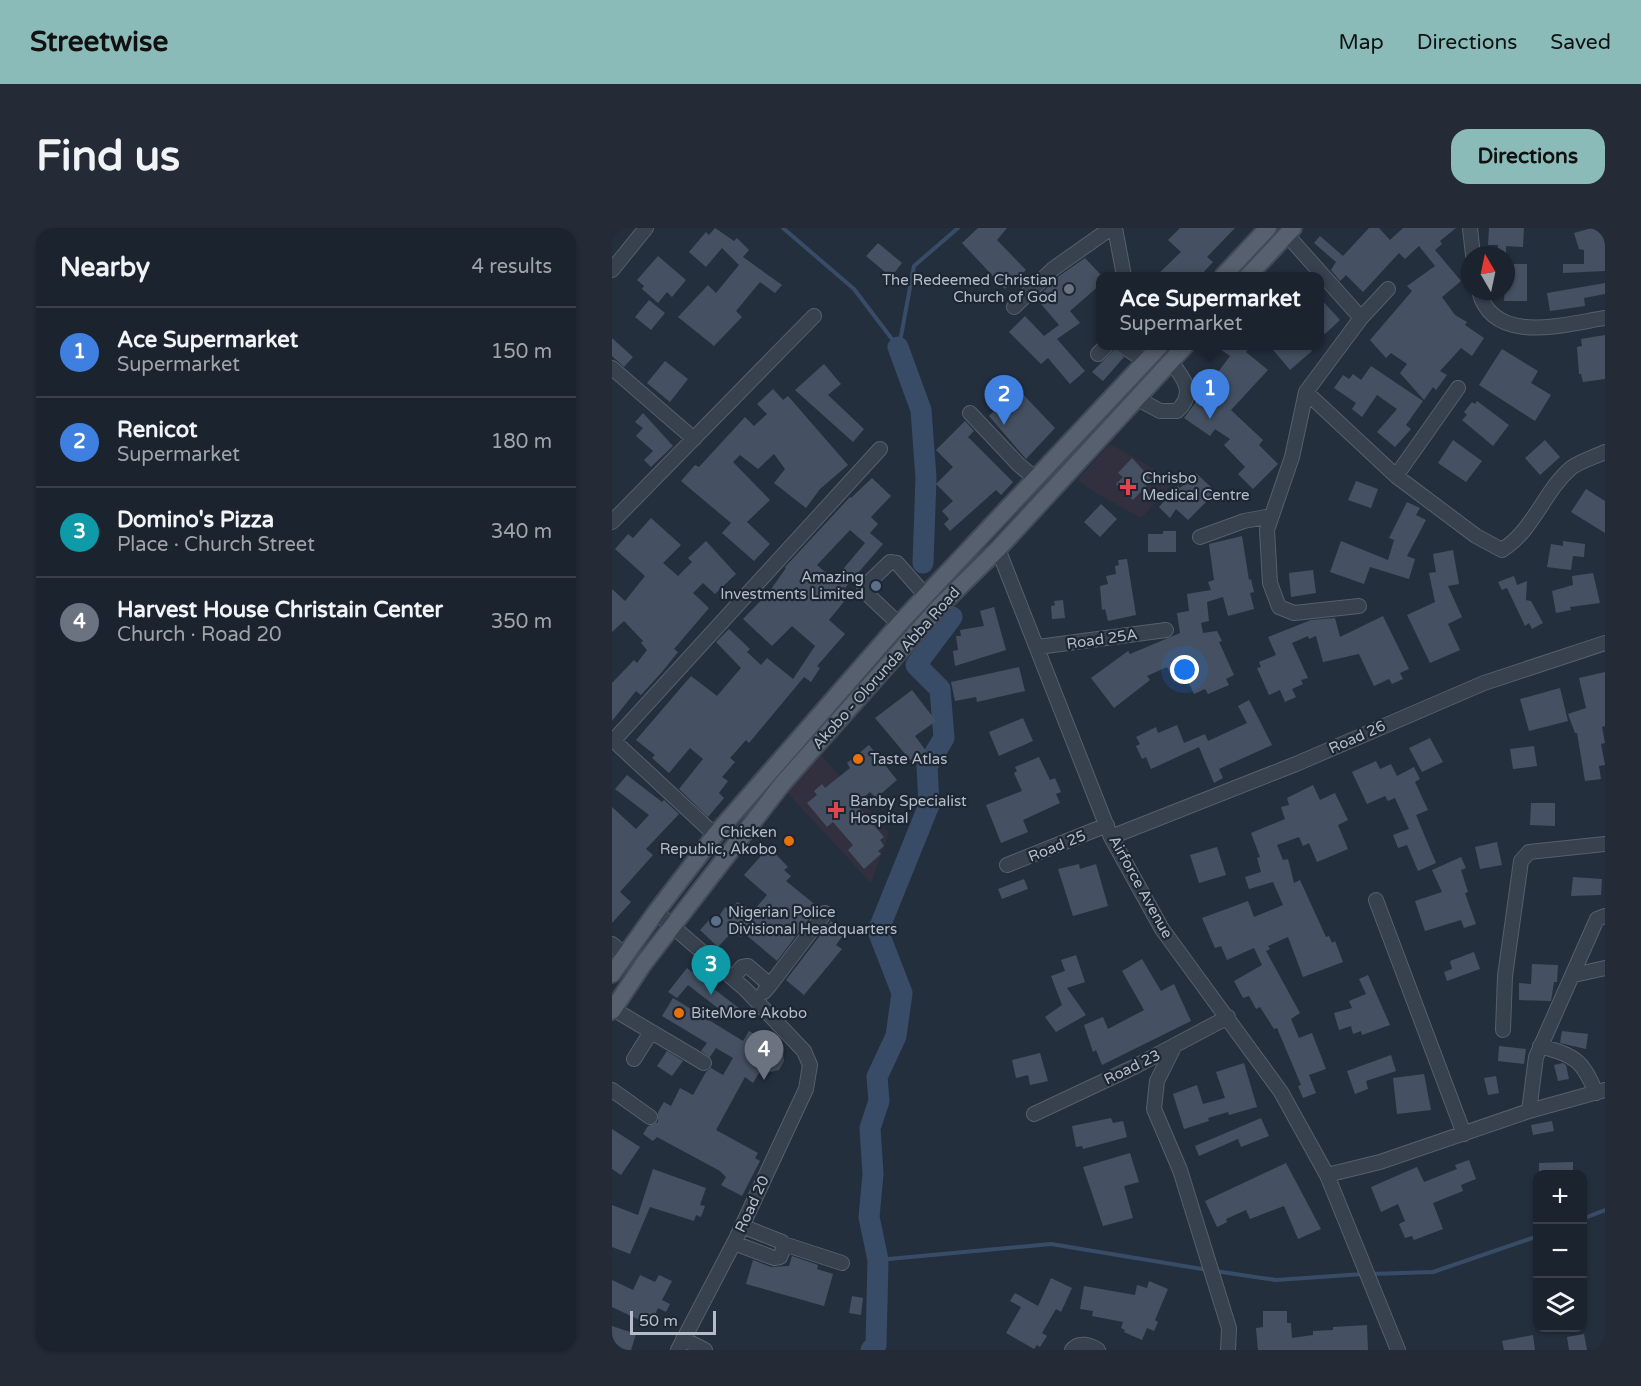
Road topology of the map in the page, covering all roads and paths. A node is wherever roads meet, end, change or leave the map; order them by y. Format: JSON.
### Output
{"nodes":[{"id":1,"x":1113,"y":228,"type":"edge"},
{"id":2,"x":1268,"y":228,"type":"edge"},
{"id":3,"x":1470,"y":228,"type":"edge"},
{"id":4,"x":639,"y":230,"type":"edge"},
{"id":5,"x":1290,"y":231,"type":"edge"},
{"id":6,"x":1472,"y":246,"type":"edge"},
{"id":7,"x":612,"y":270,"type":"edge"},
{"id":8,"x":1123,"y":272,"type":"edge"},
{"id":9,"x":1227,"y":272,"type":"edge"},
{"id":10,"x":1252,"y":272,"type":"edge"},
{"id":11,"x":1323,"y":272,"type":"edge"},
{"id":12,"x":1324,"y":273,"type":"edge"},
{"id":13,"x":1388,"y":289,"type":"dead end"},
{"id":14,"x":1481,"y":300,"type":"edge"},
{"id":15,"x":1014,"y":308,"type":"dead end"},
{"id":16,"x":814,"y":316,"type":"dead end"},
{"id":17,"x":1361,"y":318,"type":"junction"},
{"id":18,"x":1605,"y":318,"type":"edge"},
{"id":19,"x":1180,"y":350,"type":"edge"},
{"id":20,"x":1150,"y":352,"type":"edge"},
{"id":21,"x":1167,"y":365,"type":"junction"},
{"id":22,"x":612,"y":368,"type":"edge"},
{"id":23,"x":1458,"y":388,"type":"dead end"},
{"id":24,"x":1306,"y":392,"type":"junction"},
{"id":25,"x":1136,"y":398,"type":"junction"},
{"id":26,"x":970,"y":413,"type":"dead end"},
{"id":27,"x":694,"y":439,"type":"junction"},
{"id":28,"x":880,"y":449,"type":"dead end"},
{"id":29,"x":1605,"y":452,"type":"edge"},
{"id":30,"x":1396,"y":476,"type":"junction"},
{"id":31,"x":1036,"y":479,"type":"junction"},
{"id":32,"x":1271,"y":516,"type":"junction"},
{"id":33,"x":612,"y":522,"type":"edge"},
{"id":34,"x":1200,"y":537,"type":"dead end"},
{"id":35,"x":998,"y":549,"type":"junction"},
{"id":36,"x":931,"y":599,"type":"junction"},
{"id":37,"x":1359,"y":606,"type":"dead end"},
{"id":38,"x":899,"y":624,"type":"junction"},
{"id":39,"x":1166,"y":630,"type":"dead end"},
{"id":40,"x":1605,"y":643,"type":"edge"},
{"id":41,"x":1038,"y":647,"type":"junction"},
{"id":42,"x":614,"y":744,"type":"edge"},
{"id":43,"x":1109,"y":831,"type":"junction"},
{"id":44,"x":715,"y":835,"type":"junction"},
{"id":45,"x":1605,"y":844,"type":"edge"},
{"id":46,"x":1007,"y":865,"type":"dead end"},
{"id":47,"x":1376,"y":900,"type":"dead end"},
{"id":48,"x":656,"y":912,"type":"junction"},
{"id":49,"x":825,"y":913,"type":"dead end"},
{"id":50,"x":1605,"y":916,"type":"edge"},
{"id":51,"x":673,"y":926,"type":"junction"},
{"id":52,"x":612,"y":944,"type":"edge"},
{"id":53,"x":626,"y":956,"type":"junction"},
{"id":54,"x":1605,"y":968,"type":"edge"},
{"id":55,"x":612,"y":974,"type":"edge"},
{"id":56,"x":1574,"y":975,"type":"junction"},
{"id":57,"x":733,"y":978,"type":"junction"},
{"id":58,"x":770,"y":985,"type":"junction"},
{"id":59,"x":756,"y":1001,"type":"junction"},
{"id":60,"x":612,"y":1010,"type":"edge"},
{"id":61,"x":1228,"y":1017,"type":"junction"},
{"id":62,"x":1503,"y":1030,"type":"dead end"},
{"id":63,"x":651,"y":1032,"type":"junction"},
{"id":64,"x":1175,"y":1045,"type":"junction"},
{"id":65,"x":1540,"y":1046,"type":"junction"},
{"id":66,"x":634,"y":1059,"type":"dead end"},
{"id":67,"x":704,"y":1063,"type":"dead end"},
{"id":68,"x":612,"y":1090,"type":"edge"},
{"id":69,"x":1600,"y":1091,"type":"edge"},
{"id":70,"x":1528,"y":1111,"type":"junction"},
{"id":71,"x":1034,"y":1114,"type":"dead end"},
{"id":72,"x":650,"y":1117,"type":"dead end"},
{"id":73,"x":1464,"y":1134,"type":"junction"},
{"id":74,"x":1327,"y":1175,"type":"junction"},
{"id":75,"x":742,"y":1226,"type":"junction"},
{"id":76,"x":734,"y":1243,"type":"junction"},
{"id":77,"x":784,"y":1244,"type":"junction"},
{"id":78,"x":842,"y":1263,"type":"dead end"},
{"id":79,"x":681,"y":1345,"type":"edge"},
{"id":80,"x":705,"y":1350,"type":"edge"},
{"id":81,"x":1072,"y":1350,"type":"edge"},
{"id":82,"x":1098,"y":1350,"type":"edge"},
{"id":83,"x":1228,"y":1350,"type":"edge"},
{"id":84,"x":1398,"y":1350,"type":"edge"}],
"edges":[{"from":1,"to":8,"type":"street"},
{"from":1,"to":15,"type":"street"},
{"from":2,"to":9,"type":"main road"},
{"from":3,"to":6,"type":"street"},
{"from":4,"to":7,"type":"street"},
{"from":5,"to":10,"type":"main road"},
{"from":5,"to":11,"type":"street"},
{"from":12,"to":17,"type":"street"},
{"from":13,"to":17,"type":"street"},
{"from":14,"to":18,"type":"street"},
{"from":16,"to":27,"type":"street"},
{"from":17,"to":24,"type":"street"},
{"from":19,"to":21,"type":"main road","name":"Akobo - Olorunda Abba Road"},
{"from":20,"to":21,"type":"street"},
{"from":20,"to":31,"type":"main road","name":"Akobo - Olorunda Abba Road"},
{"from":21,"to":25,"type":"main road","name":"Akobo - Olorunda Abba Road"},
{"from":21,"to":25,"type":"street"},
{"from":22,"to":27,"type":"street"},
{"from":23,"to":30,"type":"street"},
{"from":24,"to":30,"type":"street"},
{"from":24,"to":32,"type":"street"},
{"from":25,"to":35,"type":"main road","name":"Akobo - Olorunda Abba Road"},
{"from":26,"to":31,"type":"street"},
{"from":27,"to":33,"type":"street"},
{"from":28,"to":42,"type":"street"},
{"from":29,"to":30,"type":"street"},
{"from":31,"to":36,"type":"main road","name":"Akobo - Olorunda Abba Road"},
{"from":32,"to":34,"type":"street"},
{"from":32,"to":37,"type":"street"},
{"from":35,"to":36,"type":"main road","name":"Akobo - Olorunda Abba Road"},
{"from":35,"to":41,"type":"street","name":"Airforce Avenue"},
{"from":36,"to":38,"type":"main road","name":"Akobo - Olorunda Abba Road"},
{"from":36,"to":38,"type":"street"},
{"from":36,"to":51,"type":"main road","name":"Akobo - Olorunda Abba Road"},
{"from":38,"to":44,"type":"main road","name":"Akobo - Olorunda Abba Road"},
{"from":39,"to":41,"type":"street","name":"Road 25A"},
{"from":40,"to":43,"type":"street","name":"Road 26"},
{"from":41,"to":43,"type":"street","name":"Airforce Avenue"},
{"from":42,"to":44,"type":"street"},
{"from":43,"to":46,"type":"street","name":"Road 25"},
{"from":43,"to":61,"type":"street","name":"Airforce Avenue"},
{"from":44,"to":48,"type":"main road","name":"Akobo - Olorunda Abba Road"},
{"from":45,"to":62,"type":"street"},
{"from":47,"to":73,"type":"street"},
{"from":48,"to":51,"type":"street"},
{"from":48,"to":53,"type":"main road","name":"Akobo - Olorunda Abba Road"},
{"from":49,"to":58,"type":"street"},
{"from":50,"to":56,"type":"street"},
{"from":51,"to":57,"type":"street"},
{"from":51,"to":60,"type":"main road","name":"Akobo - Olorunda Abba Road"},
{"from":52,"to":53,"type":"street"},
{"from":53,"to":55,"type":"main road","name":"Akobo - Olorunda Abba Road"},
{"from":54,"to":56,"type":"street"},
{"from":56,"to":65,"type":"street"},
{"from":57,"to":58,"type":"street"},
{"from":57,"to":59,"type":"street"},
{"from":58,"to":59,"type":"street"},
{"from":59,"to":75,"type":"street","name":"Road 20"},
{"from":60,"to":63,"type":"street"},
{"from":61,"to":64,"type":"street","name":"Road 23"},
{"from":61,"to":74,"type":"street","name":"Airforce Avenue"},
{"from":63,"to":66,"type":"street"},
{"from":63,"to":67,"type":"street"},
{"from":64,"to":71,"type":"street","name":"Road 23"},
{"from":64,"to":83,"type":"street"},
{"from":65,"to":69,"type":"street"},
{"from":65,"to":70,"type":"street"},
{"from":68,"to":72,"type":"street"},
{"from":69,"to":70,"type":"street"},
{"from":70,"to":73,"type":"street"},
{"from":73,"to":74,"type":"street"},
{"from":74,"to":84,"type":"street","name":"Airforce Avenue"},
{"from":75,"to":76,"type":"street","name":"Road 20"},
{"from":75,"to":77,"type":"street"},
{"from":76,"to":77,"type":"street"},
{"from":76,"to":79,"type":"street","name":"Road 20"},
{"from":77,"to":78,"type":"street"},
{"from":79,"to":80,"type":"street","name":"Road 20"},
{"from":81,"to":82,"type":"street"}]}
